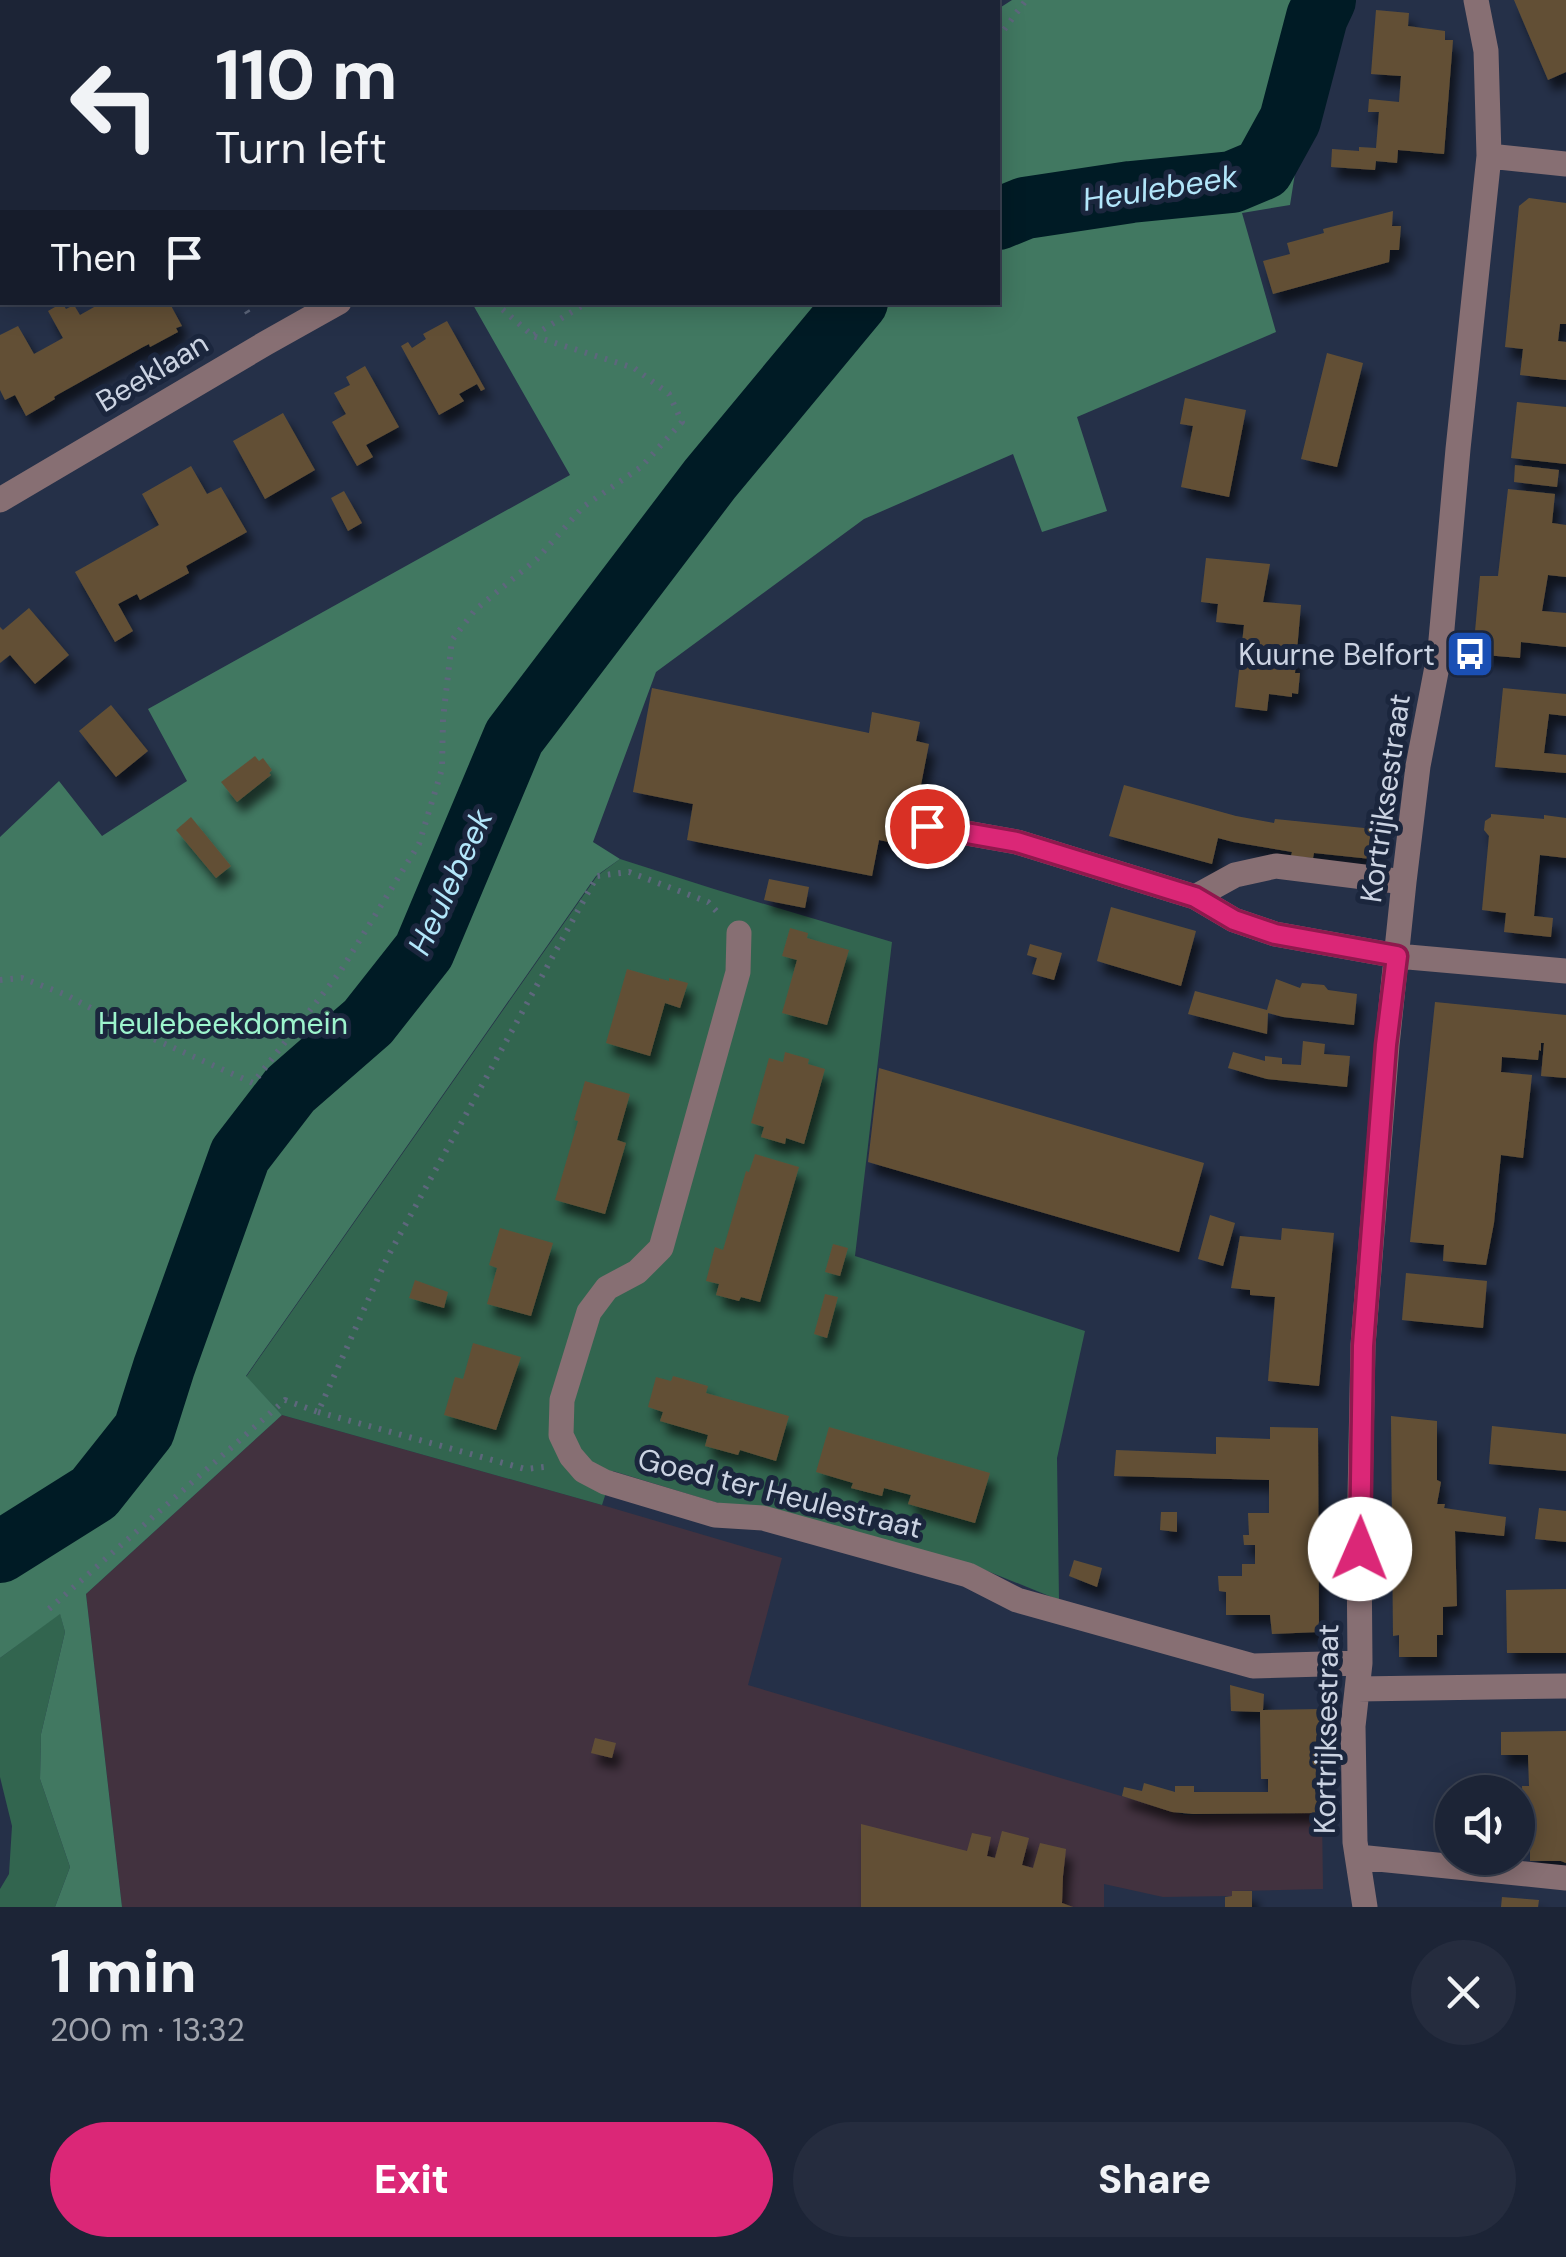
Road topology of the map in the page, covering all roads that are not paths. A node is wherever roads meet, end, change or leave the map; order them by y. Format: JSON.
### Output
{"nodes":[{"id":1,"x":1476,"y":0,"type":"edge"},
{"id":2,"x":1489,"y":156,"type":"junction"},
{"id":3,"x":1566,"y":164,"type":"edge"},
{"id":4,"x":335,"y":305,"type":"edge"},
{"id":5,"x":0,"y":500,"type":"edge"},
{"id":6,"x":927,"y":826,"type":"dead end"},
{"id":7,"x":1404,"y":882,"type":"junction"},
{"id":8,"x":1195,"y":897,"type":"junction"},
{"id":9,"x":739,"y":933,"type":"road end"},
{"id":10,"x":1397,"y":956,"type":"junction"},
{"id":11,"x":1566,"y":970,"type":"edge"},
{"id":12,"x":1360,"y":1663,"type":"junction"},
{"id":13,"x":1566,"y":1686,"type":"edge"},
{"id":14,"x":1358,"y":1689,"type":"junction"},
{"id":15,"x":1358,"y":1858,"type":"junction"},
{"id":16,"x":1566,"y":1878,"type":"edge"},
{"id":17,"x":1365,"y":1907,"type":"edge"}],
"edges":[{"from":1,"to":2,"type":"street","name":"Kortrijksestraat"},
{"from":2,"to":3,"type":"street"},
{"from":2,"to":7,"type":"street","name":"Kortrijksestraat"},
{"from":4,"to":5,"type":"street","name":"Beeklaan"},
{"from":6,"to":8,"type":"street"},
{"from":7,"to":8,"type":"street"},
{"from":7,"to":10,"type":"street","name":"Kortrijksestraat"},
{"from":8,"to":10,"type":"street"},
{"from":9,"to":12,"type":"street","name":"Goed ter Heulestraat"},
{"from":10,"to":11,"type":"street"},
{"from":10,"to":12,"type":"street","name":"Kortrijksestraat"},
{"from":12,"to":14,"type":"street","name":"Kortrijksestraat"},
{"from":13,"to":14,"type":"street"},
{"from":14,"to":15,"type":"street","name":"Kortrijksestraat"},
{"from":15,"to":16,"type":"street"},
{"from":15,"to":17,"type":"street","name":"Kortrijksestraat"}]}
